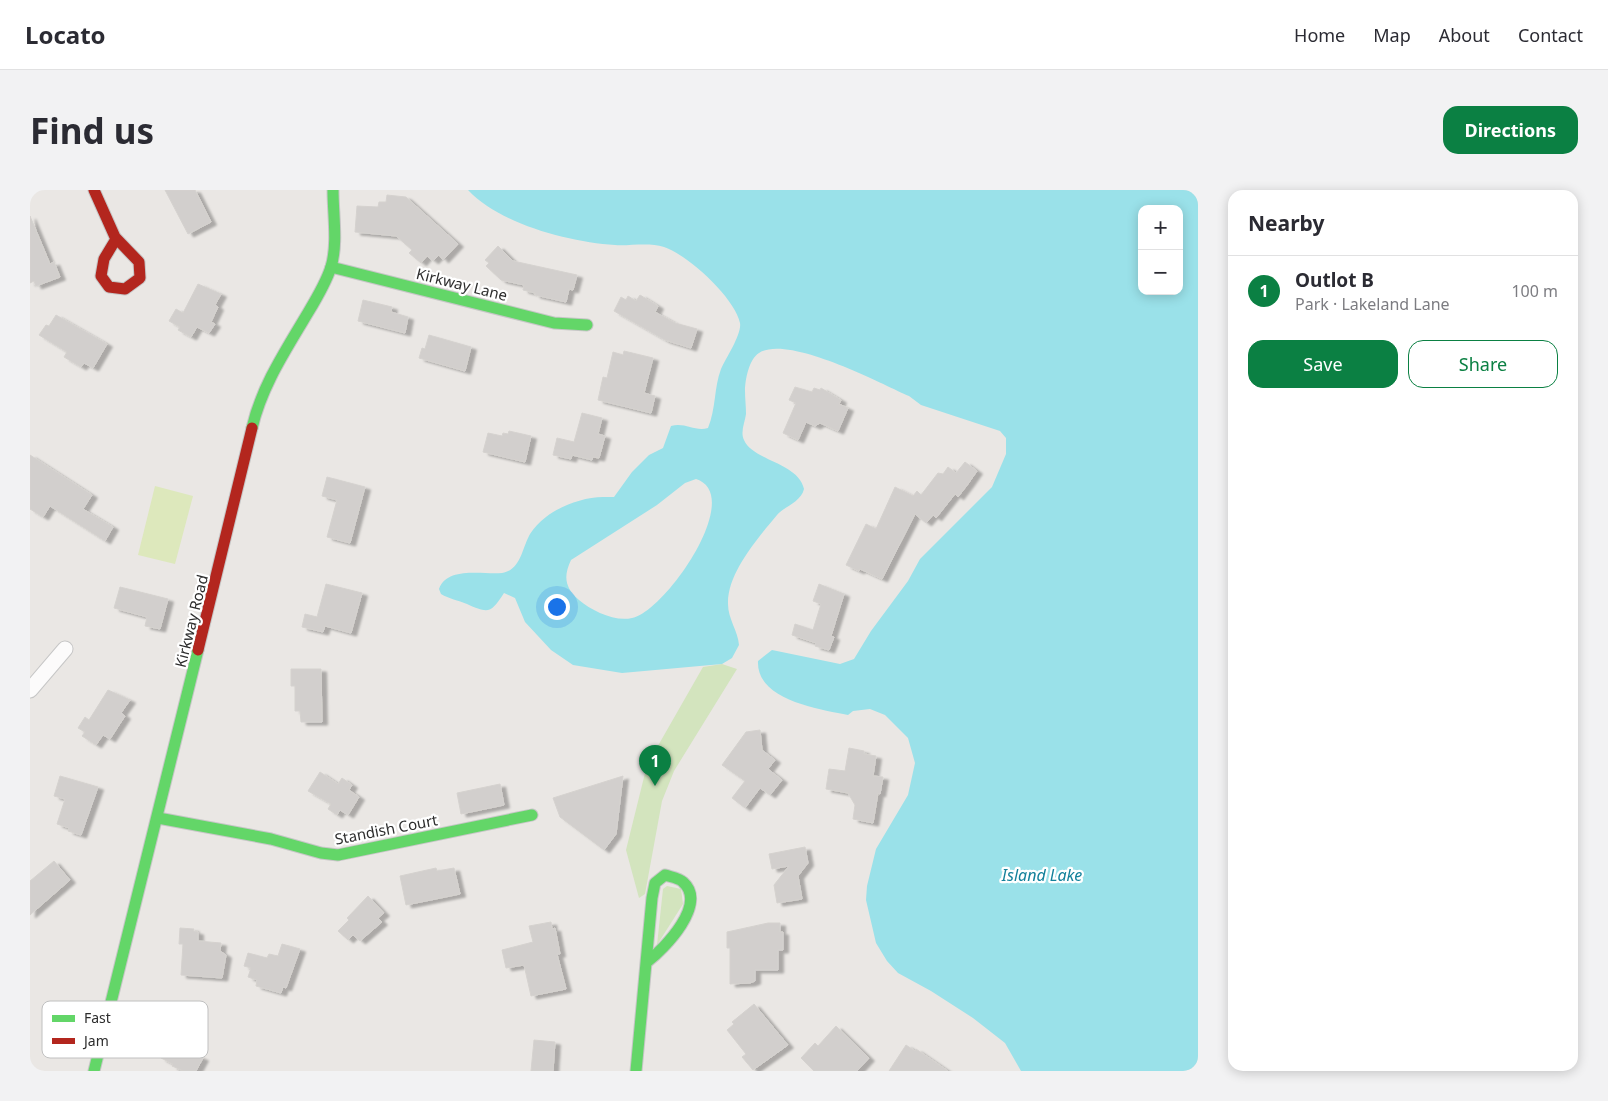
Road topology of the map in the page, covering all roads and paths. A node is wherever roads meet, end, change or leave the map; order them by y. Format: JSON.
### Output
{"nodes":[{"id":1,"x":94,"y":190,"type":"edge"},
{"id":2,"x":333,"y":190,"type":"edge"},
{"id":3,"x":116,"y":239,"type":"dead end"},
{"id":4,"x":331,"y":267,"type":"junction"},
{"id":5,"x":587,"y":325,"type":"dead end"},
{"id":6,"x":65,"y":649,"type":"dead end"},
{"id":7,"x":30,"y":690,"type":"edge"},
{"id":8,"x":532,"y":815,"type":"dead end"},
{"id":9,"x":158,"y":818,"type":"junction"},
{"id":10,"x":647,"y":962,"type":"junction"},
{"id":11,"x":112,"y":1001,"type":"edge"},
{"id":12,"x":97,"y":1058,"type":"edge"},
{"id":13,"x":94,"y":1071,"type":"edge"},
{"id":14,"x":636,"y":1071,"type":"edge"}],
"edges":[{"from":1,"to":3,"type":"street"},
{"from":2,"to":4,"type":"street","name":"Kirkway Road"},
{"from":4,"to":5,"type":"street","name":"Kirkway Lane"},
{"from":4,"to":9,"type":"street","name":"Kirkway Road"},
{"from":6,"to":7,"type":"street"},
{"from":8,"to":9,"type":"street","name":"Standish Court"},
{"from":9,"to":11,"type":"street","name":"Kirkway Road"},
{"from":10,"to":10,"type":"street"},
{"from":10,"to":14,"type":"street"},
{"from":12,"to":13,"type":"street","name":"Kirkway Road"}]}
